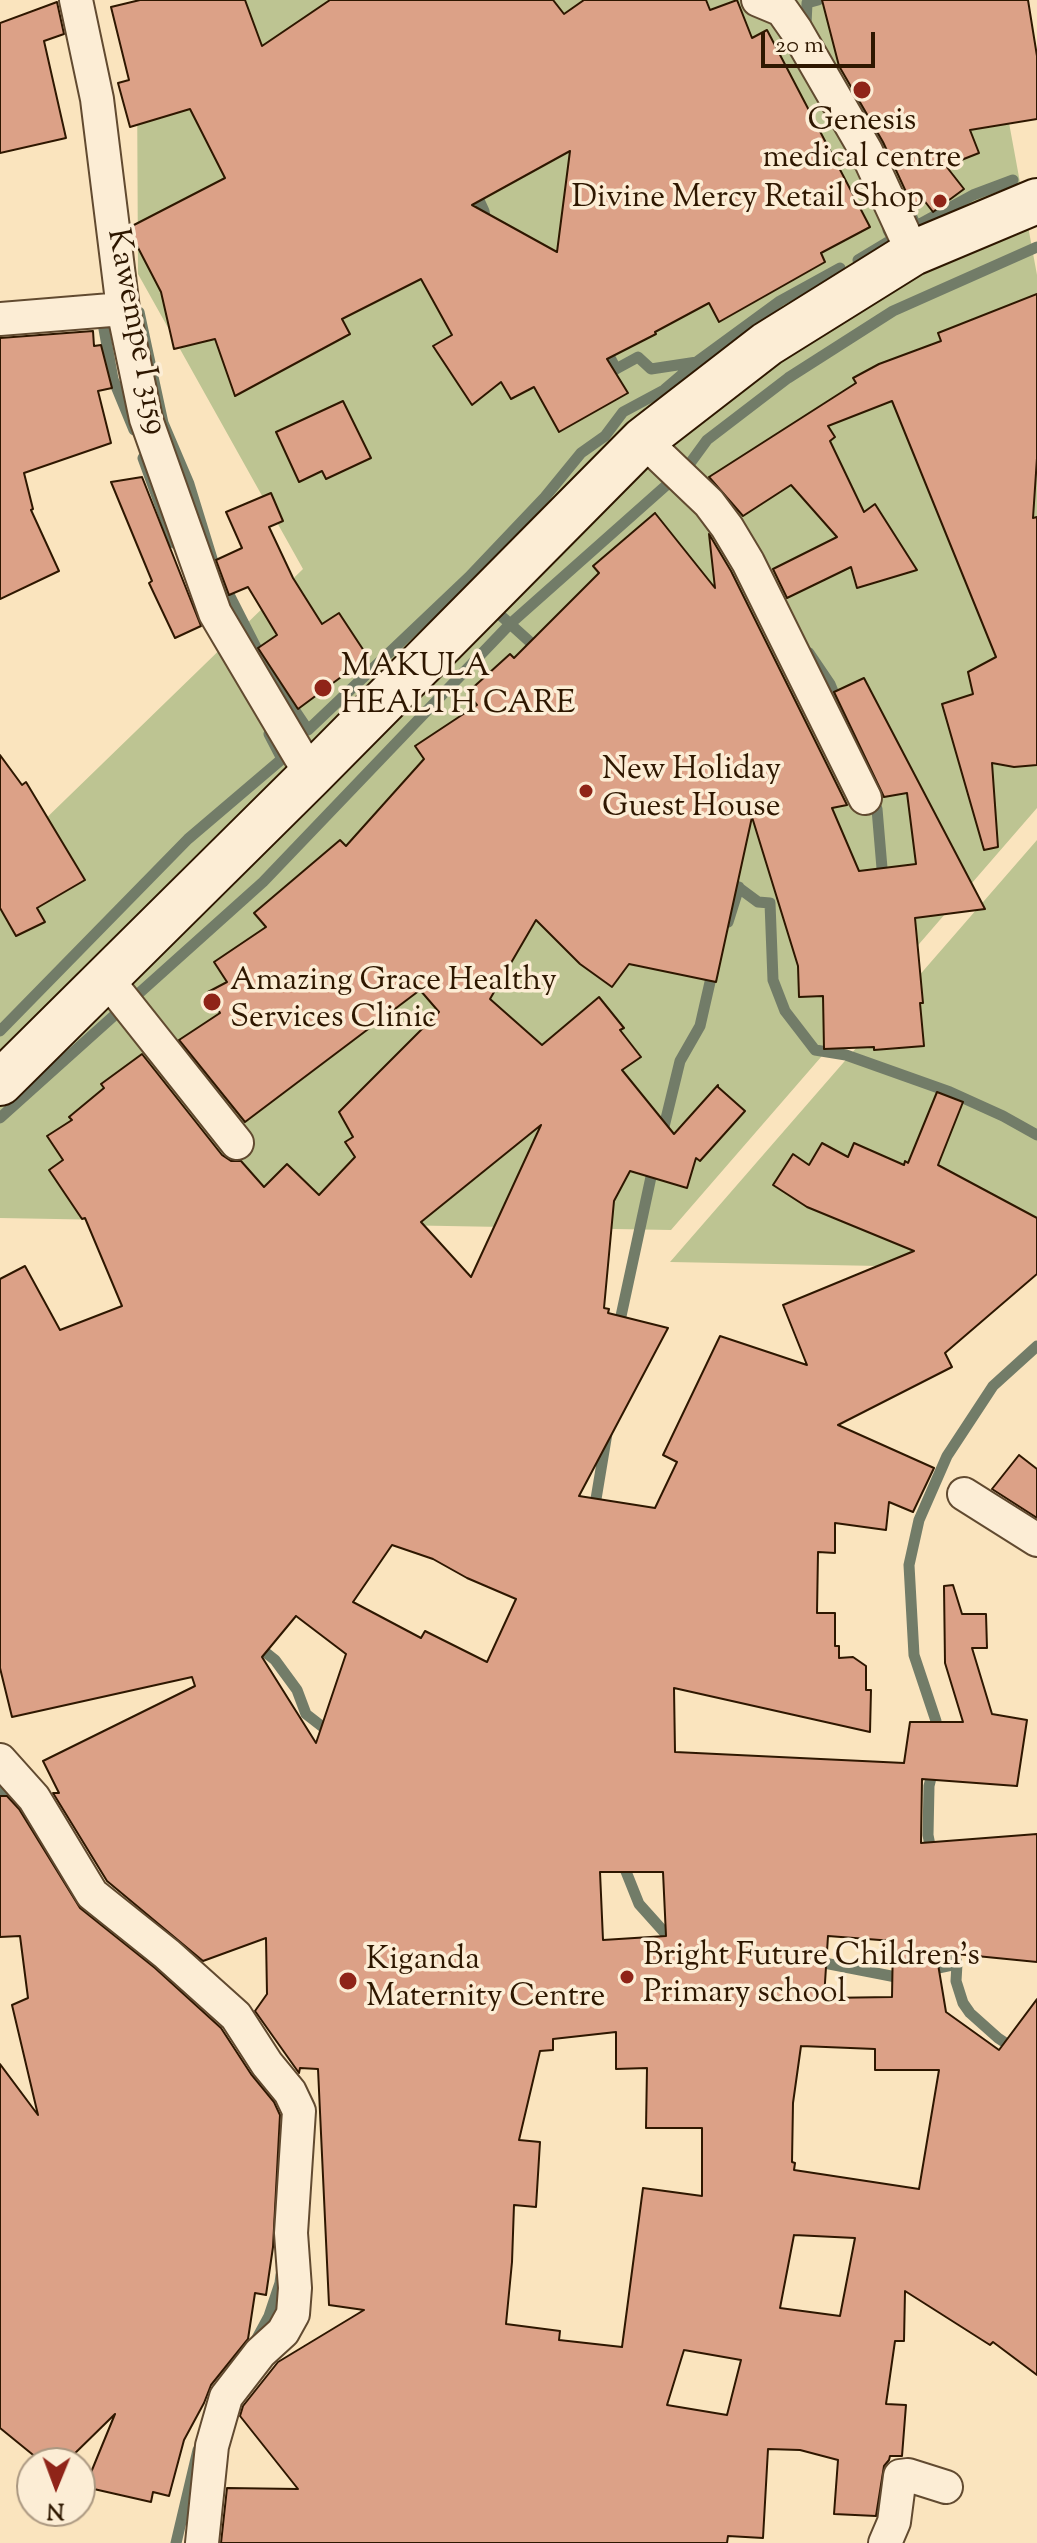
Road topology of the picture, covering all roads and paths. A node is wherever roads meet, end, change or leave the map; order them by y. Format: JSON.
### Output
{"nodes":[{"id":1,"x":76,"y":0,"type":"edge"},
{"id":2,"x":781,"y":3,"type":"edge"},
{"id":3,"x":1037,"y":201,"type":"edge"},
{"id":4,"x":913,"y":253,"type":"junction"},
{"id":5,"x":123,"y":309,"type":"junction"},
{"id":6,"x":0,"y":319,"type":"edge"},
{"id":7,"x":643,"y":440,"type":"junction"},
{"id":8,"x":311,"y":775,"type":"junction"},
{"id":9,"x":865,"y":798,"type":"dead end"},
{"id":10,"x":106,"y":978,"type":"junction"},
{"id":11,"x":0,"y":1083,"type":"edge"},
{"id":12,"x":237,"y":1143,"type":"dead end"},
{"id":13,"x":964,"y":1494,"type":"dead end"},
{"id":14,"x":1037,"y":1540,"type":"edge"},
{"id":15,"x":0,"y":1760,"type":"edge"},
{"id":16,"x":946,"y":2487,"type":"dead end"},
{"id":17,"x":202,"y":2543,"type":"edge"},
{"id":18,"x":885,"y":2543,"type":"edge"}],
"edges":[{"from":1,"to":5,"type":"street","name":"Kawempe I 3159"},
{"from":2,"to":4,"type":"street"},
{"from":3,"to":4,"type":"street"},
{"from":4,"to":7,"type":"street"},
{"from":5,"to":6,"type":"street"},
{"from":5,"to":8,"type":"street","name":"Kawempe I 3159"},
{"from":7,"to":8,"type":"street"},
{"from":7,"to":9,"type":"street"},
{"from":8,"to":10,"type":"street"},
{"from":10,"to":11,"type":"street"},
{"from":10,"to":12,"type":"street"},
{"from":13,"to":14,"type":"street"},
{"from":15,"to":17,"type":"street"},
{"from":16,"to":18,"type":"street"}]}
